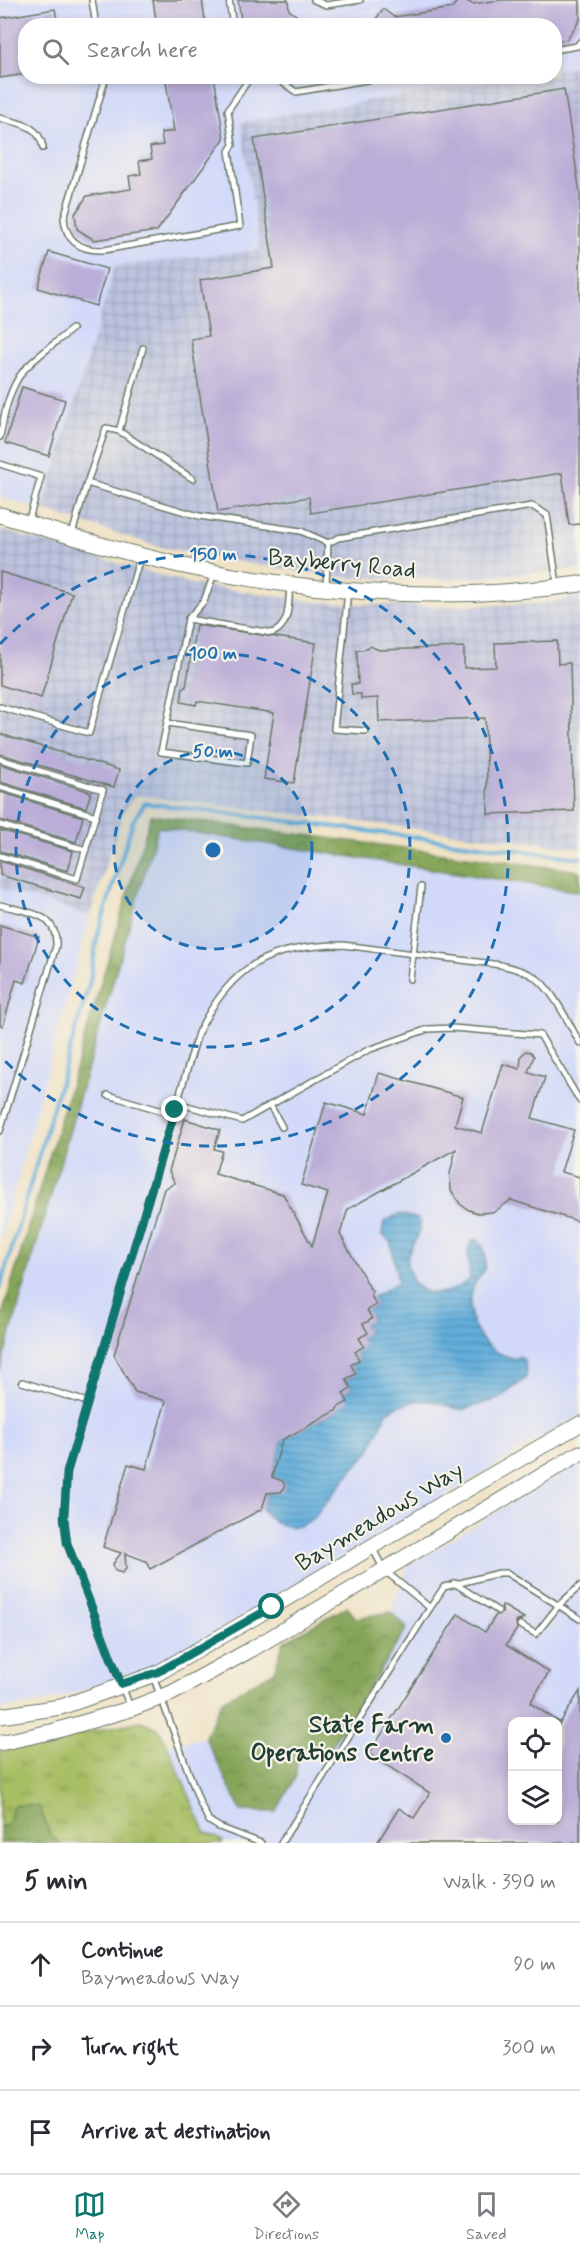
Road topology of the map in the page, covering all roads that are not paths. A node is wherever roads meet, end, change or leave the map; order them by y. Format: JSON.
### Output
{"nodes":[{"id":1,"x":92,"y":0,"type":"edge"},
{"id":2,"x":229,"y":0,"type":"edge"},
{"id":3,"x":314,"y":0,"type":"edge"},
{"id":4,"x":360,"y":0,"type":"edge"},
{"id":5,"x":95,"y":18,"type":"edge"},
{"id":6,"x":231,"y":18,"type":"edge"},
{"id":7,"x":580,"y":42,"type":"edge"},
{"id":8,"x":562,"y":49,"type":"edge"},
{"id":9,"x":104,"y":84,"type":"edge"},
{"id":10,"x":246,"y":84,"type":"edge"},
{"id":11,"x":284,"y":84,"type":"edge"},
{"id":12,"x":343,"y":84,"type":"edge"},
{"id":13,"x":0,"y":118,"type":"edge"},
{"id":14,"x":43,"y":148,"type":"dead end"},
{"id":15,"x":72,"y":329,"type":"dead end"},
{"id":16,"x":142,"y":348,"type":"dead end"},
{"id":17,"x":119,"y":432,"type":"junction"},
{"id":18,"x":0,"y":437,"type":"edge"},
{"id":19,"x":0,"y":464,"type":"edge"},
{"id":20,"x":193,"y":479,"type":"dead end"},
{"id":21,"x":87,"y":483,"type":"junction"},
{"id":22,"x":0,"y":515,"type":"edge"},
{"id":23,"x":28,"y":523,"type":"junction"},
{"id":24,"x":71,"y":536,"type":"junction"},
{"id":25,"x":328,"y":543,"type":"junction"},
{"id":26,"x":140,"y":556,"type":"junction"},
{"id":27,"x":215,"y":572,"type":"junction"},
{"id":28,"x":291,"y":584,"type":"junction"},
{"id":29,"x":580,"y":584,"type":"edge"},
{"id":30,"x":326,"y":587,"type":"junction"},
{"id":31,"x":558,"y":587,"type":"junction"},
{"id":32,"x":348,"y":590,"type":"junction"},
{"id":33,"x":188,"y":619,"type":"junction"},
{"id":34,"x":0,"y":707,"type":"edge"},
{"id":35,"x":167,"y":723,"type":"junction"},
{"id":36,"x":366,"y":731,"type":"dead end"},
{"id":37,"x":0,"y":759,"type":"edge"},
{"id":38,"x":0,"y":787,"type":"edge"},
{"id":39,"x":96,"y":816,"type":"junction"},
{"id":40,"x":0,"y":825,"type":"edge"},
{"id":41,"x":86,"y":850,"type":"junction"},
{"id":42,"x":0,"y":856,"type":"edge"},
{"id":43,"x":421,"y":887,"type":"dead end"},
{"id":44,"x":0,"y":905,"type":"edge"},
{"id":45,"x":413,"y":954,"type":"junction"},
{"id":46,"x":410,"y":979,"type":"dead end"},
{"id":47,"x":580,"y":1043,"type":"edge"},
{"id":48,"x":108,"y":1095,"type":"dead end"},
{"id":49,"x":580,"y":1101,"type":"edge"},
{"id":50,"x":177,"y":1103,"type":"junction"},
{"id":51,"x":270,"y":1105,"type":"junction"},
{"id":52,"x":173,"y":1114,"type":"junction"},
{"id":53,"x":282,"y":1126,"type":"dead end"},
{"id":54,"x":0,"y":1131,"type":"edge"},
{"id":55,"x":22,"y":1382,"type":"dead end"},
{"id":56,"x":87,"y":1402,"type":"junction"},
{"id":57,"x":580,"y":1424,"type":"edge"},
{"id":58,"x":580,"y":1453,"type":"edge"},
{"id":59,"x":372,"y":1546,"type":"junction"},
{"id":60,"x":384,"y":1570,"type":"junction"},
{"id":61,"x":454,"y":1583,"type":"junction"},
{"id":62,"x":580,"y":1586,"type":"edge"},
{"id":63,"x":559,"y":1605,"type":"junction"},
{"id":64,"x":430,"y":1608,"type":"junction"},
{"id":65,"x":498,"y":1611,"type":"dead end"},
{"id":66,"x":580,"y":1619,"type":"edge"},
{"id":67,"x":520,"y":1625,"type":"dead end"},
{"id":68,"x":153,"y":1674,"type":"junction"},
{"id":69,"x":121,"y":1684,"type":"junction"},
{"id":70,"x":162,"y":1697,"type":"junction"},
{"id":71,"x":130,"y":1709,"type":"junction"},
{"id":72,"x":0,"y":1716,"type":"edge"},
{"id":73,"x":0,"y":1743,"type":"edge"},
{"id":74,"x":261,"y":1843,"type":"edge"},
{"id":75,"x":281,"y":1843,"type":"edge"}],
"edges":[{"from":1,"to":5,"type":"lane"},
{"from":2,"to":6,"type":"lane"},
{"from":3,"to":4,"type":"lane"},
{"from":7,"to":8,"type":"lane"},
{"from":9,"to":10,"type":"lane"},
{"from":11,"to":12,"type":"lane"},
{"from":13,"to":14,"type":"lane"},
{"from":15,"to":18,"type":"lane"},
{"from":16,"to":17,"type":"lane"},
{"from":17,"to":20,"type":"lane"},
{"from":17,"to":21,"type":"lane"},
{"from":19,"to":23,"type":"lane"},
{"from":21,"to":24,"type":"lane"},
{"from":21,"to":25,"type":"lane"},
{"from":22,"to":23,"type":"street","name":"Bayberry Road"},
{"from":23,"to":24,"type":"street","name":"Bayberry Road"},
{"from":24,"to":26,"type":"street","name":"Bayberry Road"},
{"from":25,"to":30,"type":"lane"},
{"from":25,"to":31,"type":"lane"},
{"from":26,"to":27,"type":"street","name":"Bayberry Road"},
{"from":26,"to":34,"type":"lane"},
{"from":27,"to":28,"type":"street","name":"Bayberry Road"},
{"from":27,"to":33,"type":"lane"},
{"from":28,"to":30,"type":"street","name":"Bayberry Road"},
{"from":28,"to":33,"type":"lane"},
{"from":29,"to":31,"type":"street","name":"Bayberry Road"},
{"from":30,"to":32,"type":"street","name":"Bayberry Road"},
{"from":31,"to":32,"type":"street","name":"Bayberry Road"},
{"from":32,"to":36,"type":"lane"},
{"from":33,"to":35,"type":"lane"},
{"from":35,"to":35,"type":"lane"},
{"from":37,"to":39,"type":"lane"},
{"from":38,"to":39,"type":"lane"},
{"from":39,"to":41,"type":"lane"},
{"from":40,"to":41,"type":"lane"},
{"from":41,"to":42,"type":"lane"},
{"from":43,"to":45,"type":"lane"},
{"from":44,"to":54,"type":"lane"},
{"from":45,"to":46,"type":"lane"},
{"from":45,"to":47,"type":"lane"},
{"from":45,"to":50,"type":"lane"},
{"from":48,"to":52,"type":"lane"},
{"from":49,"to":51,"type":"lane"},
{"from":50,"to":51,"type":"lane"},
{"from":50,"to":52,"type":"lane"},
{"from":51,"to":53,"type":"lane"},
{"from":52,"to":56,"type":"lane"},
{"from":55,"to":56,"type":"lane"},
{"from":56,"to":69,"type":"lane"},
{"from":57,"to":59,"type":"street","name":"Baymeadows Way"},
{"from":58,"to":60,"type":"street","name":"Baymeadows Way"},
{"from":59,"to":60,"type":"lane"},
{"from":59,"to":68,"type":"street","name":"Baymeadows Way"},
{"from":60,"to":64,"type":"lane"},
{"from":60,"to":70,"type":"street","name":"Baymeadows Way"},
{"from":61,"to":63,"type":"lane"},
{"from":61,"to":64,"type":"lane"},
{"from":61,"to":65,"type":"lane"},
{"from":62,"to":63,"type":"lane"},
{"from":63,"to":66,"type":"lane"},
{"from":63,"to":67,"type":"lane"},
{"from":64,"to":75,"type":"lane"},
{"from":68,"to":69,"type":"street","name":"Baymeadows Way"},
{"from":68,"to":70,"type":"lane"},
{"from":69,"to":71,"type":"lane"},
{"from":69,"to":72,"type":"street","name":"Baymeadows Way"},
{"from":70,"to":71,"type":"street","name":"Baymeadows Way"},
{"from":70,"to":74,"type":"lane"},
{"from":71,"to":73,"type":"street","name":"Baymeadows Way"}]}
